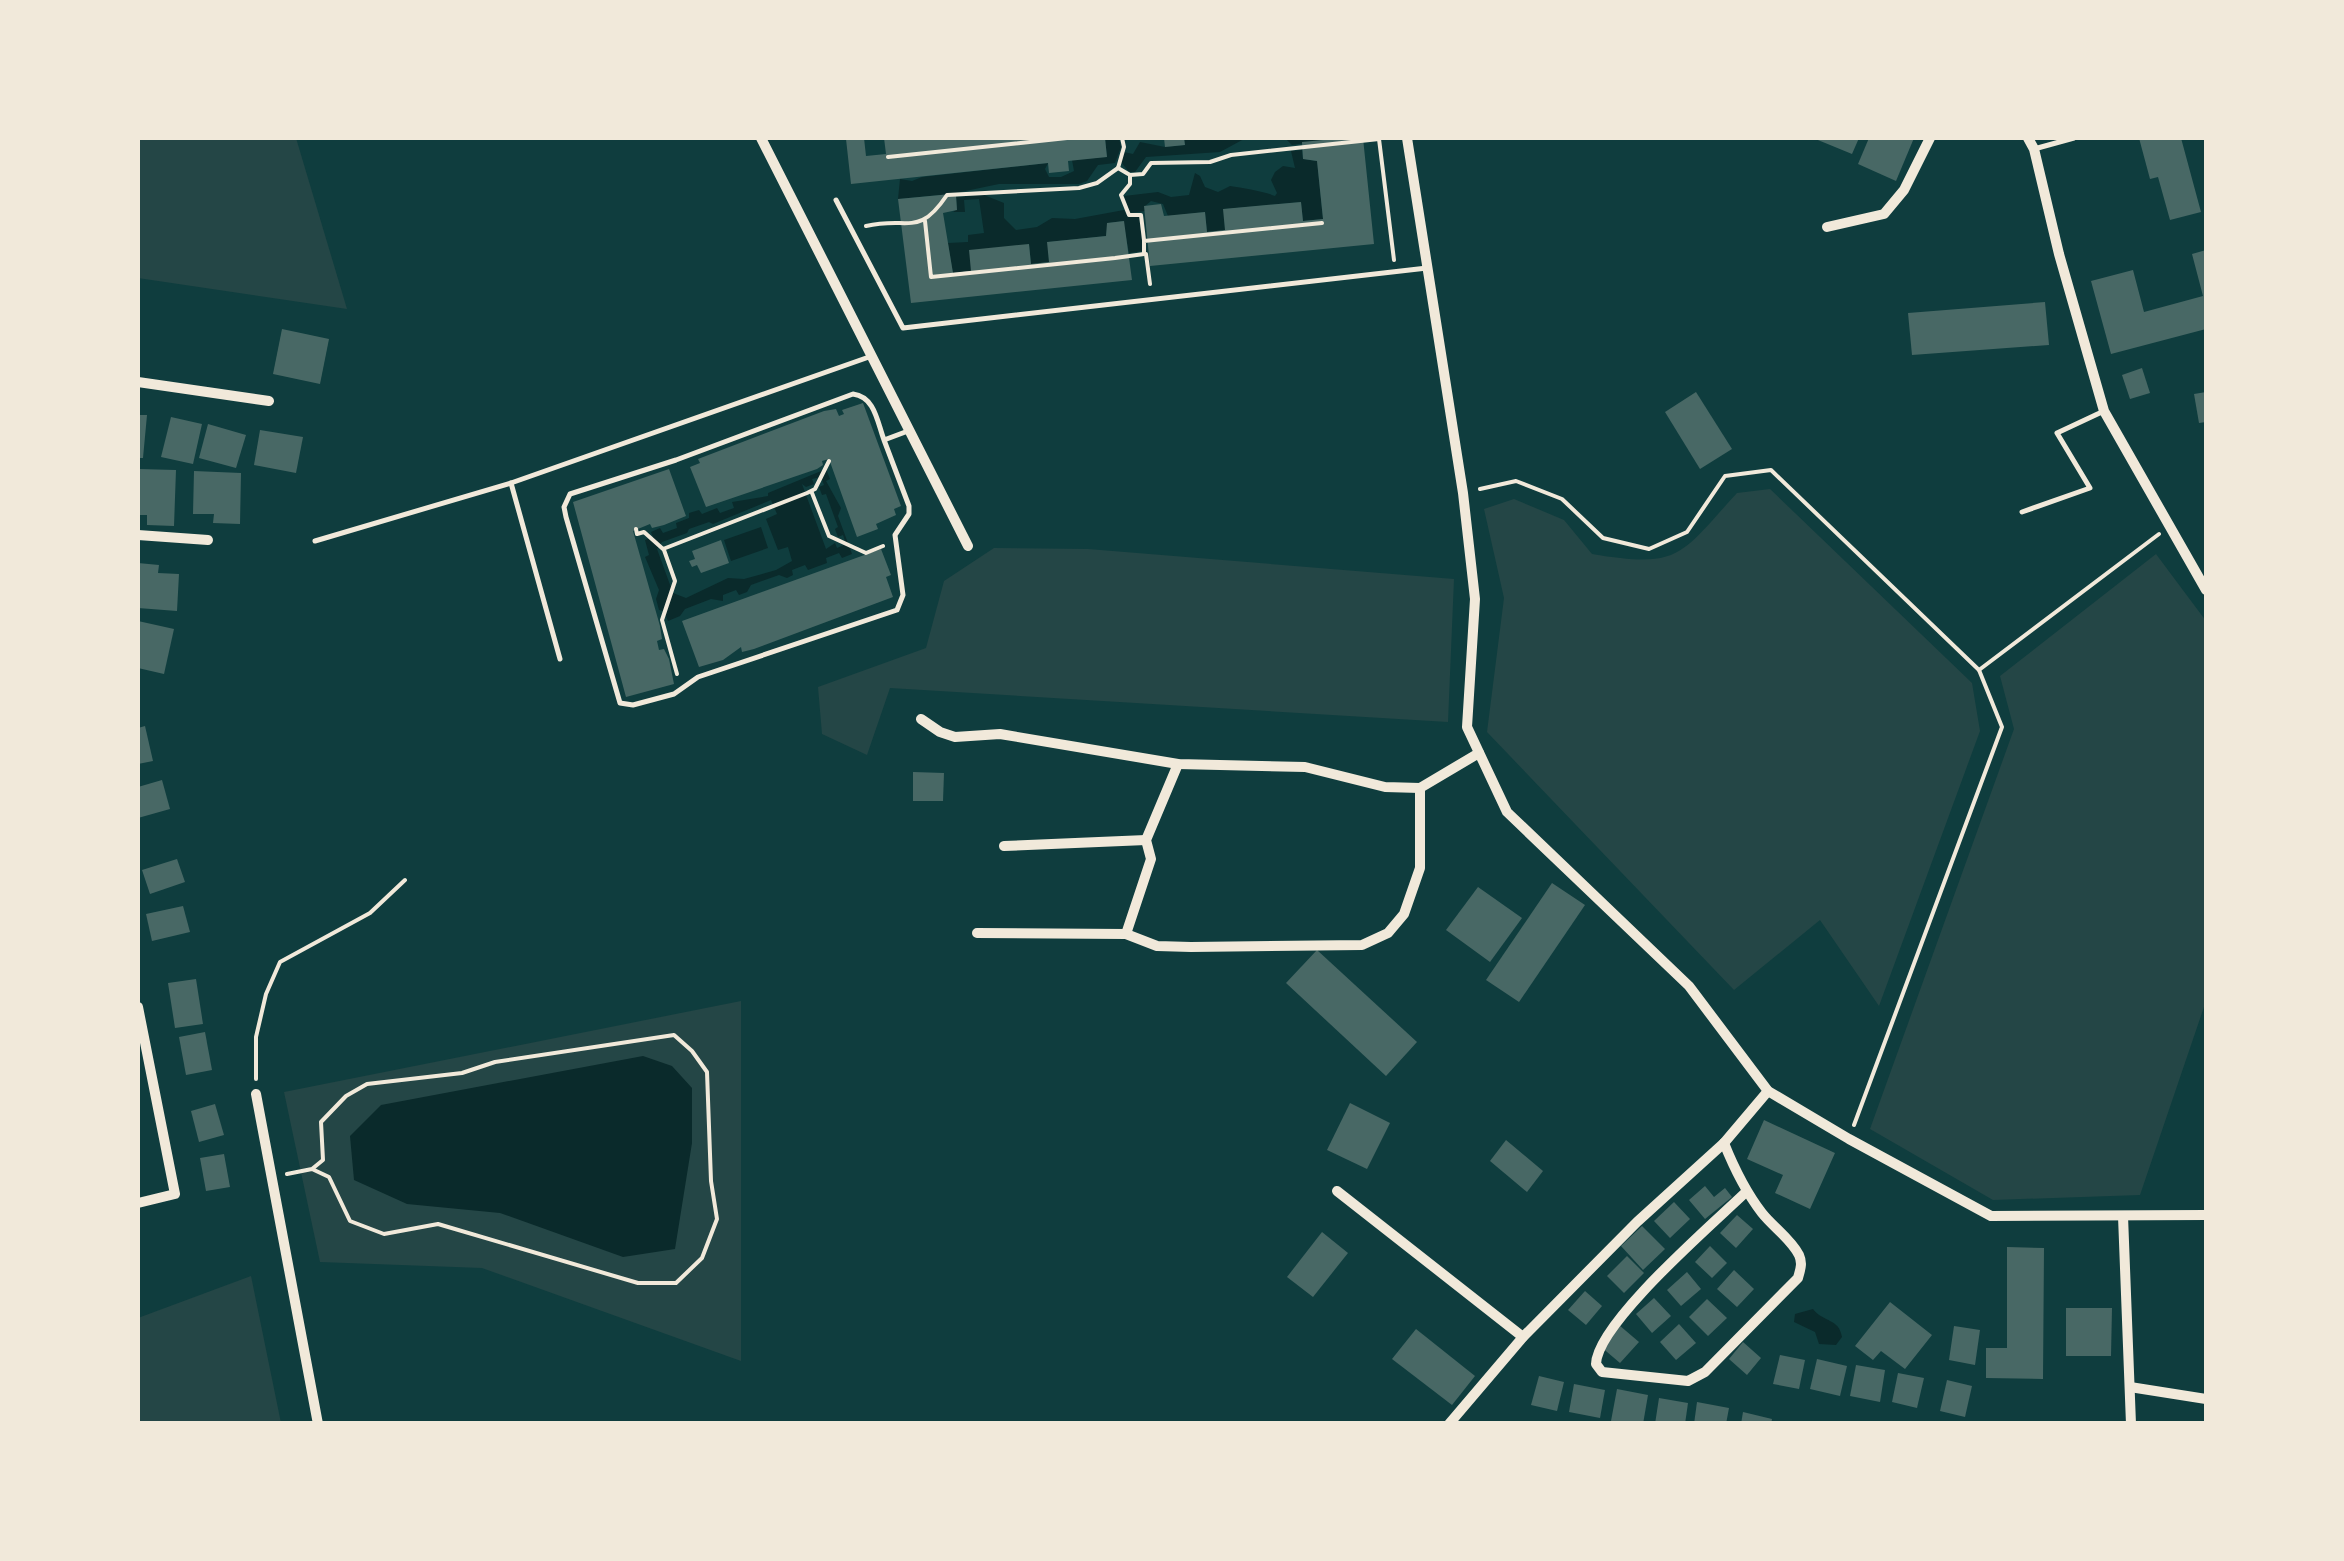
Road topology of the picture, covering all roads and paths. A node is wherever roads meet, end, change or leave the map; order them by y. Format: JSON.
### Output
{"nodes":[{"id":1,"x":761,"y":138,"type":"edge"},
{"id":2,"x":1067,"y":138,"type":"edge"},
{"id":3,"x":1122,"y":138,"type":"edge"},
{"id":4,"x":1407,"y":138,"type":"edge"},
{"id":5,"x":1930,"y":138,"type":"edge"},
{"id":6,"x":2028,"y":138,"type":"edge"},
{"id":7,"x":2074,"y":138,"type":"edge"},
{"id":8,"x":1336,"y":141,"type":"edge"},
{"id":9,"x":2034,"y":149,"type":"junction"},
{"id":10,"x":888,"y":157,"type":"dead end"},
{"id":11,"x":1118,"y":168,"type":"junction"},
{"id":12,"x":1130,"y":175,"type":"junction"},
{"id":13,"x":836,"y":200,"type":"dead end"},
{"id":14,"x":925,"y":222,"type":"junction"},
{"id":15,"x":1322,"y":223,"type":"dead end"},
{"id":16,"x":1828,"y":227,"type":"dead end"},
{"id":17,"x":852,"y":232,"type":"junction"},
{"id":18,"x":1144,"y":241,"type":"junction"},
{"id":19,"x":1428,"y":268,"type":"junction"},
{"id":20,"x":1396,"y":272,"type":"junction"},
{"id":21,"x":1151,"y":298,"type":"junction"},
{"id":22,"x":873,"y":356,"type":"junction"},
{"id":23,"x":138,"y":382,"type":"edge"},
{"id":24,"x":269,"y":400,"type":"dead end"},
{"id":25,"x":2104,"y":411,"type":"junction"},
{"id":26,"x":910,"y":430,"type":"junction"},
{"id":27,"x":884,"y":440,"type":"junction"},
{"id":28,"x":828,"y":463,"type":"dead end"},
{"id":29,"x":511,"y":483,"type":"junction"},
{"id":30,"x":809,"y":492,"type":"junction"},
{"id":31,"x":1462,"y":493,"type":"junction"},
{"id":32,"x":2022,"y":512,"type":"dead end"},
{"id":33,"x":2168,"y":526,"type":"junction"},
{"id":34,"x":636,"y":529,"type":"dead end"},
{"id":35,"x":138,"y":535,"type":"edge"},
{"id":36,"x":895,"y":538,"type":"junction"},
{"id":37,"x":208,"y":540,"type":"dead end"},
{"id":38,"x":315,"y":541,"type":"dead end"},
{"id":39,"x":968,"y":546,"type":"dead end"},
{"id":40,"x":662,"y":548,"type":"junction"},
{"id":41,"x":2206,"y":590,"type":"edge"},
{"id":42,"x":560,"y":659,"type":"dead end"},
{"id":43,"x":1979,"y":670,"type":"junction"},
{"id":44,"x":680,"y":689,"type":"junction"},
{"id":45,"x":921,"y":719,"type":"dead end"},
{"id":46,"x":1479,"y":753,"type":"junction"},
{"id":47,"x":1178,"y":764,"type":"junction"},
{"id":48,"x":1420,"y":788,"type":"junction"},
{"id":49,"x":1146,"y":840,"type":"junction"},
{"id":50,"x":1004,"y":846,"type":"dead end"},
{"id":51,"x":405,"y":880,"type":"dead end"},
{"id":52,"x":977,"y":933,"type":"dead end"},
{"id":53,"x":1126,"y":934,"type":"junction"},
{"id":54,"x":138,"y":1007,"type":"edge"},
{"id":55,"x":143,"y":1072,"type":"edge"},
{"id":56,"x":1768,"y":1091,"type":"junction"},
{"id":57,"x":256,"y":1094,"type":"joint"},
{"id":58,"x":1849,"y":1138,"type":"junction"},
{"id":59,"x":1724,"y":1143,"type":"junction"},
{"id":60,"x":312,"y":1169,"type":"junction"},
{"id":61,"x":270,"y":1178,"type":"junction"},
{"id":62,"x":1338,"y":1191,"type":"dead end"},
{"id":63,"x":1747,"y":1191,"type":"junction"},
{"id":64,"x":138,"y":1202,"type":"edge"},
{"id":65,"x":2206,"y":1215,"type":"edge"},
{"id":66,"x":2123,"y":1216,"type":"junction"},
{"id":67,"x":1523,"y":1338,"type":"junction"},
{"id":68,"x":2130,"y":1387,"type":"junction"},
{"id":69,"x":2206,"y":1399,"type":"edge"},
{"id":70,"x":318,"y":1424,"type":"edge"},
{"id":71,"x":1449,"y":1424,"type":"edge"},
{"id":72,"x":2131,"y":1424,"type":"edge"}],
"edges":[{"from":1,"to":22,"type":"street"},
{"from":2,"to":10,"type":"path"},
{"from":3,"to":11,"type":"path"},
{"from":4,"to":19,"type":"street"},
{"from":5,"to":16,"type":"street"},
{"from":6,"to":9,"type":"street"},
{"from":7,"to":9,"type":"lane"},
{"from":8,"to":12,"type":"path"},
{"from":8,"to":20,"type":"path"},
{"from":9,"to":25,"type":"street"},
{"from":11,"to":12,"type":"path"},
{"from":11,"to":14,"type":"path"},
{"from":12,"to":18,"type":"path"},
{"from":13,"to":17,"type":"lane"},
{"from":14,"to":17,"type":"path"},
{"from":14,"to":18,"type":"path"},
{"from":15,"to":18,"type":"path"},
{"from":17,"to":21,"type":"lane"},
{"from":18,"to":21,"type":"path"},
{"from":19,"to":20,"type":"lane"},
{"from":19,"to":31,"type":"street"},
{"from":20,"to":21,"type":"lane"},
{"from":22,"to":26,"type":"street"},
{"from":22,"to":29,"type":"lane"},
{"from":23,"to":24,"type":"street"},
{"from":25,"to":32,"type":"lane"},
{"from":25,"to":33,"type":"street"},
{"from":26,"to":27,"type":"lane"},
{"from":26,"to":39,"type":"street"},
{"from":27,"to":36,"type":"lane"},
{"from":27,"to":44,"type":"lane"},
{"from":28,"to":30,"type":"path"},
{"from":29,"to":38,"type":"lane"},
{"from":29,"to":42,"type":"lane"},
{"from":30,"to":36,"type":"path"},
{"from":30,"to":40,"type":"path"},
{"from":31,"to":43,"type":"path"},
{"from":31,"to":46,"type":"street"},
{"from":33,"to":41,"type":"street"},
{"from":33,"to":43,"type":"path"},
{"from":34,"to":40,"type":"path"},
{"from":35,"to":37,"type":"street"},
{"from":36,"to":44,"type":"lane"},
{"from":40,"to":44,"type":"path"},
{"from":43,"to":58,"type":"path"},
{"from":45,"to":47,"type":"street"},
{"from":46,"to":48,"type":"street"},
{"from":46,"to":56,"type":"street"},
{"from":47,"to":48,"type":"street"},
{"from":47,"to":49,"type":"street"},
{"from":48,"to":53,"type":"street"},
{"from":49,"to":50,"type":"street"},
{"from":49,"to":53,"type":"street"},
{"from":51,"to":57,"type":"path"},
{"from":52,"to":53,"type":"street"},
{"from":54,"to":55,"type":"street"},
{"from":55,"to":64,"type":"street"},
{"from":56,"to":58,"type":"street"},
{"from":56,"to":59,"type":"street"},
{"from":57,"to":61,"type":"street"},
{"from":58,"to":66,"type":"street"},
{"from":59,"to":63,"type":"street"},
{"from":59,"to":67,"type":"street"},
{"from":60,"to":60,"type":"path"},
{"from":60,"to":61,"type":"path"},
{"from":61,"to":70,"type":"street"},
{"from":62,"to":67,"type":"street"},
{"from":63,"to":63,"type":"street"},
{"from":65,"to":66,"type":"street"},
{"from":66,"to":68,"type":"street"},
{"from":67,"to":71,"type":"street"},
{"from":68,"to":69,"type":"street"},
{"from":68,"to":72,"type":"street"}]}
